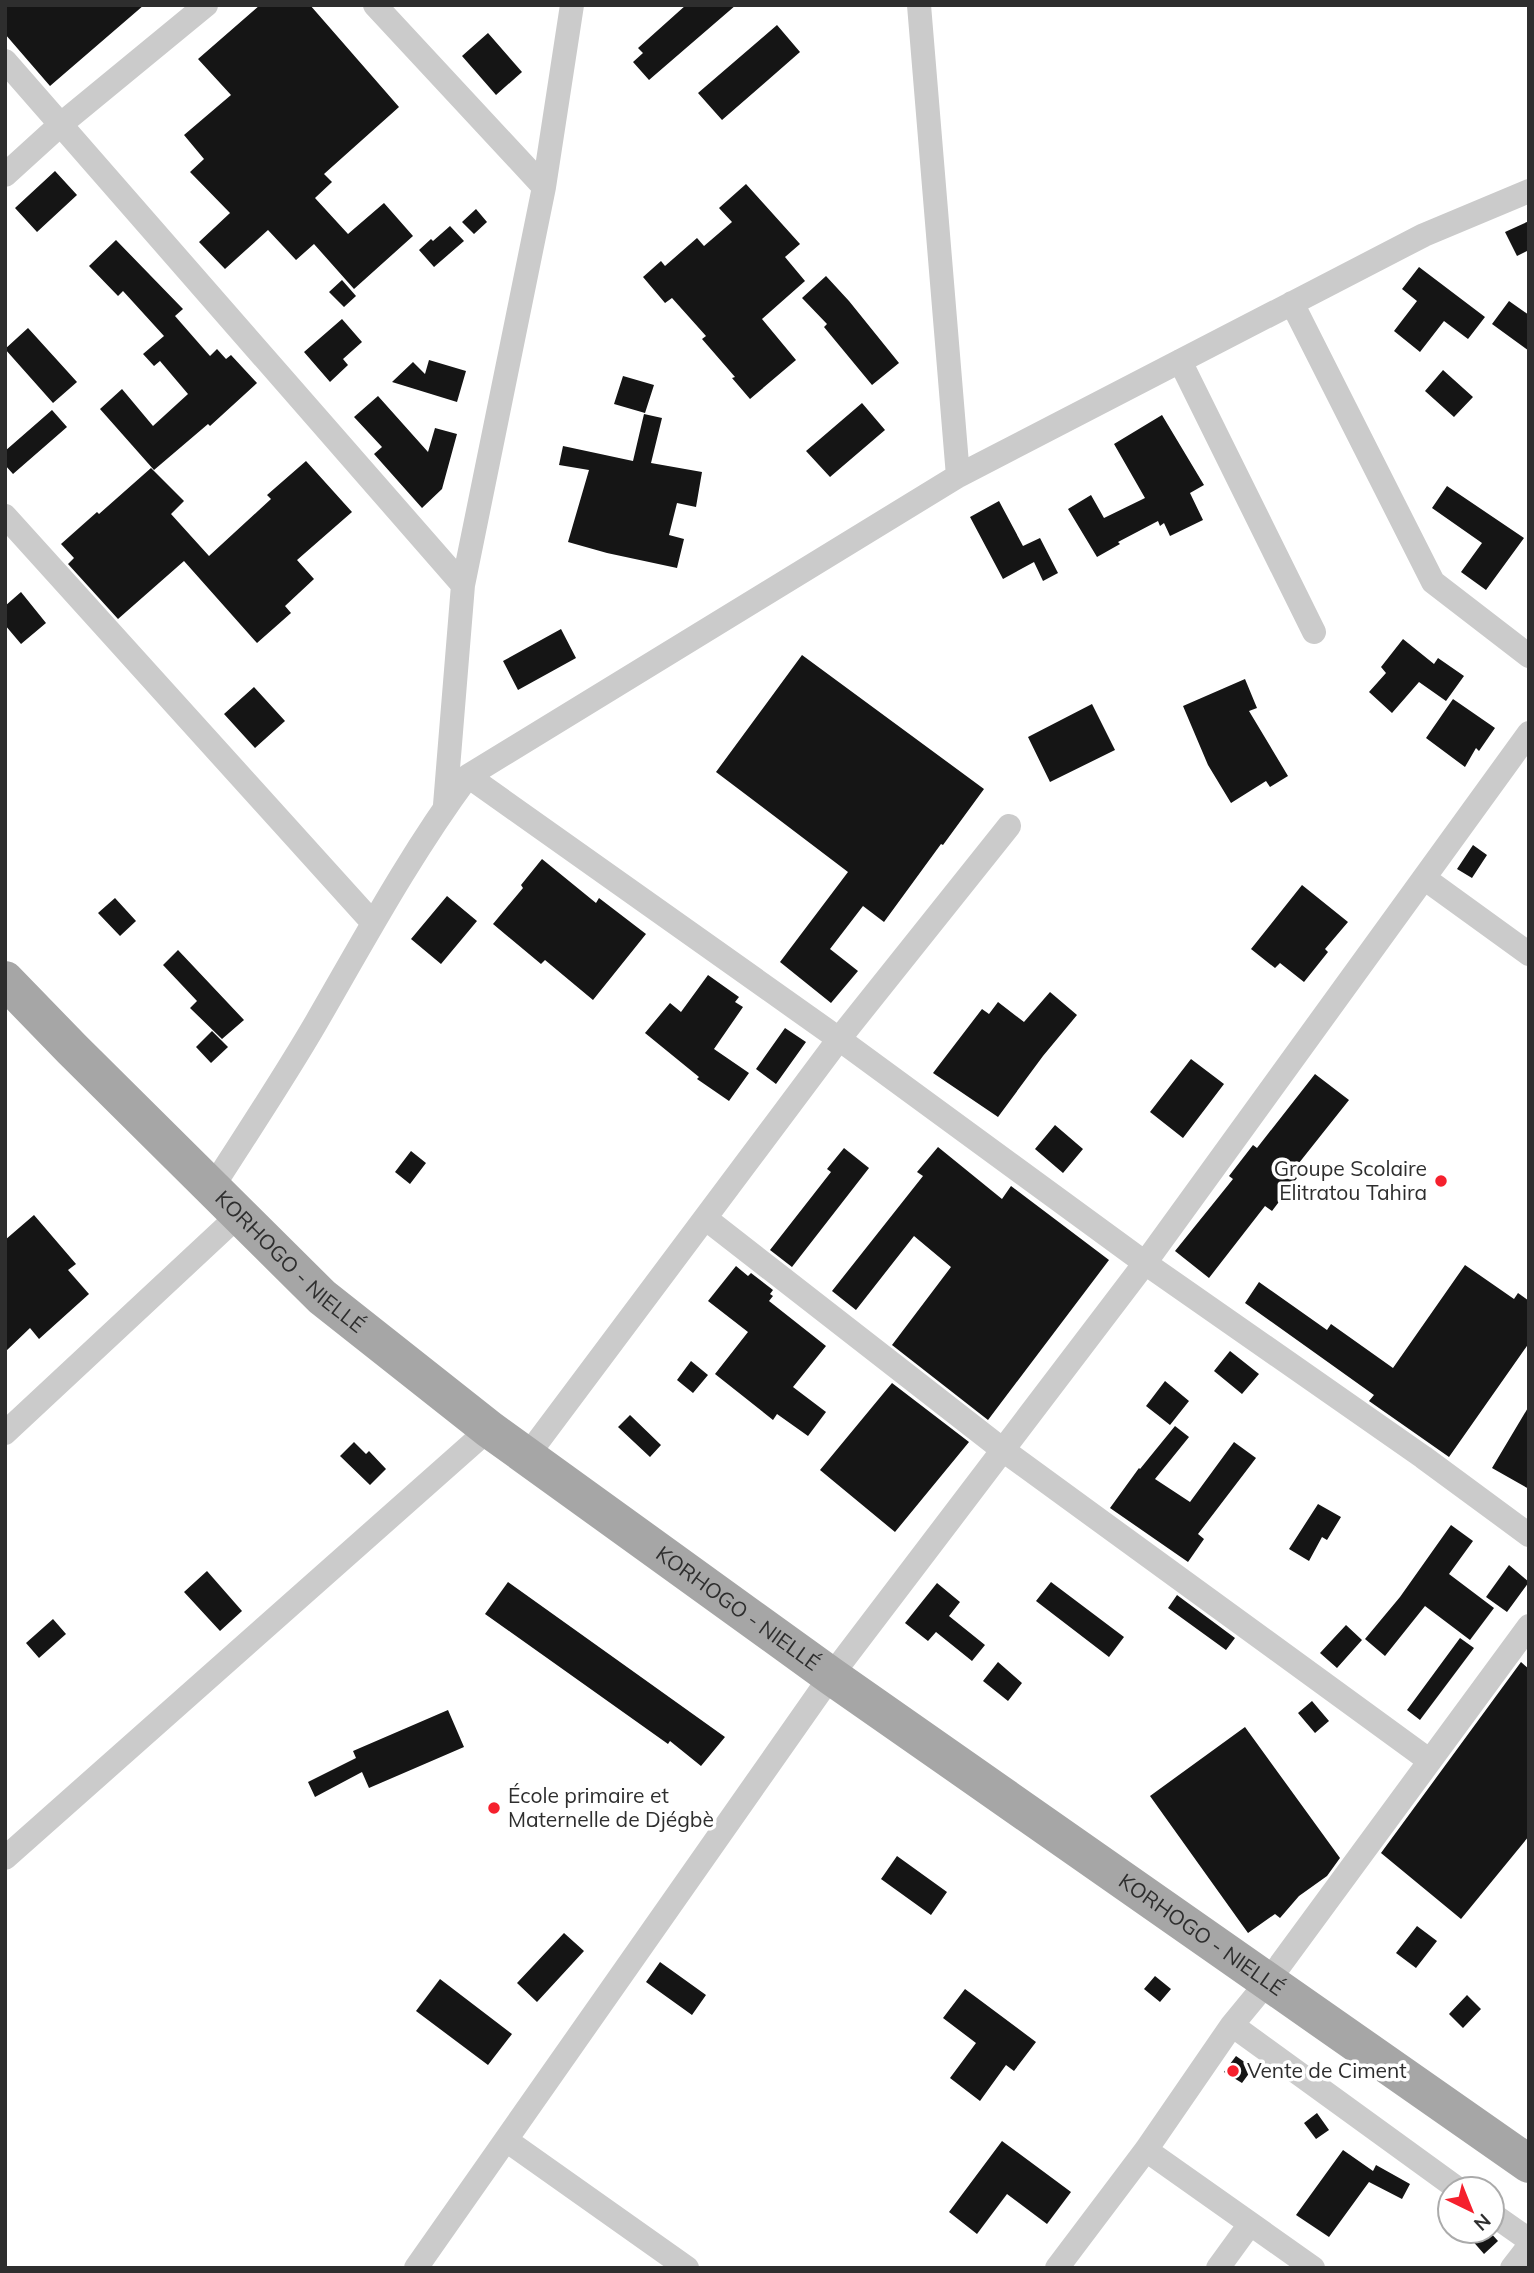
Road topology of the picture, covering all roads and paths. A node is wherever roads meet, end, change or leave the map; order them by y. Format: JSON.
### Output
{"nodes":[{"id":1,"x":206,"y":5,"type":"edge"},
{"id":2,"x":375,"y":5,"type":"edge"},
{"id":3,"x":572,"y":5,"type":"edge"},
{"id":4,"x":919,"y":5,"type":"edge"},
{"id":5,"x":5,"y":61,"type":"edge"},
{"id":6,"x":60,"y":125,"type":"junction"},
{"id":7,"x":5,"y":174,"type":"edge"},
{"id":8,"x":544,"y":187,"type":"junction"},
{"id":9,"x":1529,"y":191,"type":"edge"},
{"id":10,"x":1292,"y":303,"type":"junction"},
{"id":11,"x":1180,"y":362,"type":"junction"},
{"id":12,"x":958,"y":477,"type":"junction"},
{"id":13,"x":5,"y":516,"type":"edge"},
{"id":14,"x":463,"y":585,"type":"junction"},
{"id":15,"x":1314,"y":632,"type":"dead end"},
{"id":16,"x":1529,"y":656,"type":"edge"},
{"id":17,"x":1529,"y":733,"type":"edge"},
{"id":18,"x":468,"y":776,"type":"junction"},
{"id":19,"x":445,"y":807,"type":"junction"},
{"id":20,"x":1009,"y":826,"type":"dead end"},
{"id":21,"x":1423,"y":878,"type":"junction"},
{"id":22,"x":373,"y":923,"type":"junction"},
{"id":23,"x":1529,"y":954,"type":"edge"},
{"id":24,"x":5,"y":980,"type":"edge"},
{"id":25,"x":839,"y":1039,"type":"junction"},
{"id":26,"x":212,"y":1188,"type":"junction"},
{"id":27,"x":240,"y":1214,"type":"junction"},
{"id":28,"x":705,"y":1218,"type":"junction"},
{"id":29,"x":1145,"y":1263,"type":"junction"},
{"id":30,"x":489,"y":1429,"type":"junction"},
{"id":31,"x":5,"y":1433,"type":"edge"},
{"id":32,"x":1003,"y":1450,"type":"junction"},
{"id":33,"x":527,"y":1456,"type":"junction"},
{"id":34,"x":1529,"y":1535,"type":"edge"},
{"id":35,"x":1529,"y":1626,"type":"edge"},
{"id":36,"x":831,"y":1676,"type":"junction"},
{"id":37,"x":1430,"y":1761,"type":"junction"},
{"id":38,"x":5,"y":1858,"type":"edge"},
{"id":39,"x":1269,"y":1980,"type":"junction"},
{"id":40,"x":1232,"y":2025,"type":"junction"},
{"id":41,"x":506,"y":2140,"type":"junction"},
{"id":42,"x":1146,"y":2150,"type":"junction"},
{"id":43,"x":1529,"y":2164,"type":"edge"},
{"id":44,"x":1439,"y":2175,"type":"edge"},
{"id":45,"x":1250,"y":2224,"type":"junction"},
{"id":46,"x":1506,"y":2224,"type":"edge"},
{"id":47,"x":1529,"y":2240,"type":"edge"},
{"id":48,"x":1529,"y":2246,"type":"edge"},
{"id":49,"x":416,"y":2268,"type":"edge"},
{"id":50,"x":687,"y":2268,"type":"edge"},
{"id":51,"x":1057,"y":2268,"type":"edge"},
{"id":52,"x":1218,"y":2268,"type":"edge"},
{"id":53,"x":1312,"y":2268,"type":"edge"},
{"id":54,"x":1512,"y":2268,"type":"edge"}],
"edges":[{"from":1,"to":6,"type":"street"},
{"from":2,"to":8,"type":"street"},
{"from":3,"to":8,"type":"street"},
{"from":4,"to":12,"type":"street"},
{"from":5,"to":6,"type":"street"},
{"from":6,"to":7,"type":"street"},
{"from":6,"to":14,"type":"street"},
{"from":8,"to":14,"type":"street"},
{"from":9,"to":10,"type":"street"},
{"from":10,"to":11,"type":"street"},
{"from":10,"to":16,"type":"street"},
{"from":11,"to":12,"type":"street"},
{"from":11,"to":15,"type":"street"},
{"from":12,"to":18,"type":"street"},
{"from":13,"to":22,"type":"street"},
{"from":14,"to":19,"type":"street"},
{"from":17,"to":21,"type":"street"},
{"from":18,"to":19,"type":"street"},
{"from":18,"to":25,"type":"street"},
{"from":19,"to":22,"type":"street"},
{"from":20,"to":25,"type":"street"},
{"from":21,"to":23,"type":"street"},
{"from":21,"to":29,"type":"street"},
{"from":22,"to":26,"type":"street"},
{"from":24,"to":26,"type":"main road","name":"KORHOGO - NIELLÉ"},
{"from":25,"to":28,"type":"street"},
{"from":25,"to":29,"type":"street"},
{"from":26,"to":27,"type":"main road","name":"KORHOGO - NIELLÉ"},
{"from":27,"to":30,"type":"main road","name":"KORHOGO - NIELLÉ"},
{"from":27,"to":31,"type":"street"},
{"from":28,"to":32,"type":"street"},
{"from":28,"to":33,"type":"street"},
{"from":29,"to":32,"type":"street"},
{"from":29,"to":34,"type":"street"},
{"from":30,"to":33,"type":"main road","name":"KORHOGO - NIELLÉ"},
{"from":30,"to":38,"type":"street"},
{"from":32,"to":36,"type":"street"},
{"from":32,"to":37,"type":"street"},
{"from":33,"to":36,"type":"main road","name":"KORHOGO - NIELLÉ"},
{"from":35,"to":37,"type":"street"},
{"from":36,"to":39,"type":"main road","name":"KORHOGO - NIELLÉ"},
{"from":36,"to":41,"type":"street"},
{"from":37,"to":39,"type":"street"},
{"from":39,"to":40,"type":"street"},
{"from":39,"to":43,"type":"main road","name":"KORHOGO - NIELLÉ"},
{"from":40,"to":42,"type":"street"},
{"from":40,"to":44,"type":"street"},
{"from":41,"to":49,"type":"street"},
{"from":41,"to":50,"type":"street"},
{"from":42,"to":45,"type":"street"},
{"from":42,"to":51,"type":"street"},
{"from":45,"to":52,"type":"street"},
{"from":45,"to":53,"type":"street"},
{"from":46,"to":47,"type":"street"},
{"from":48,"to":54,"type":"street"}]}
